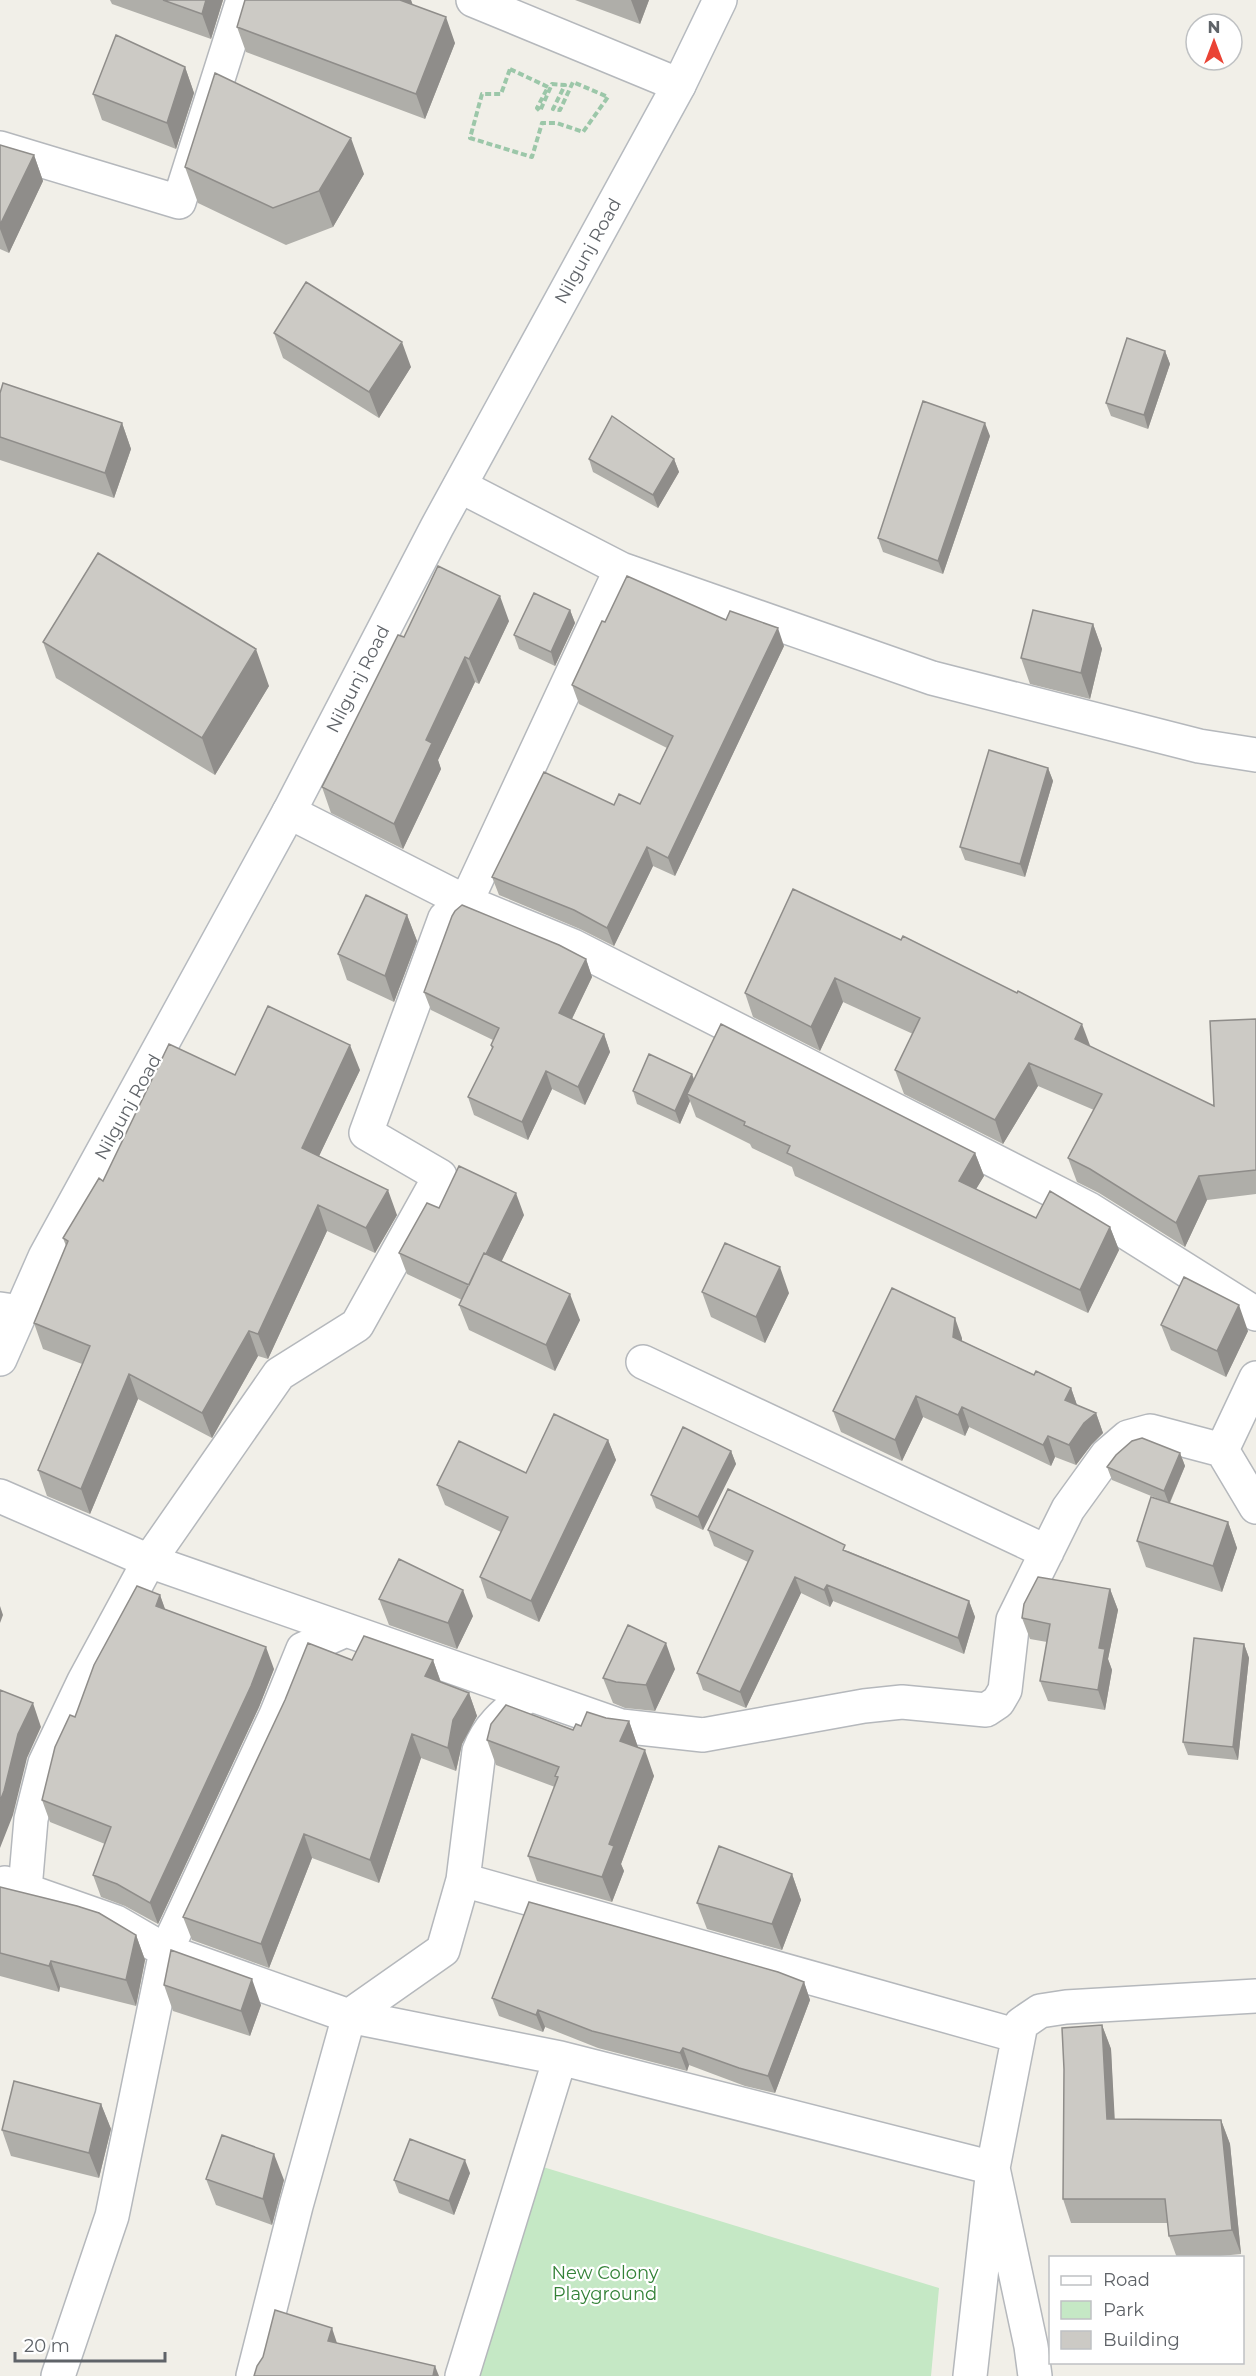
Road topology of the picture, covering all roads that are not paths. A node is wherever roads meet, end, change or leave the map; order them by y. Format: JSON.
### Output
{"nodes":[{"id":1,"x":243,"y":0,"type":"edge"},
{"id":2,"x":473,"y":0,"type":"edge"},
{"id":3,"x":720,"y":0,"type":"edge"},
{"id":4,"x":679,"y":85,"type":"junction"},
{"id":5,"x":0,"y":148,"type":"edge"},
{"id":6,"x":460,"y":486,"type":"junction"},
{"id":7,"x":621,"y":569,"type":"junction"},
{"id":8,"x":1256,"y":755,"type":"edge"},
{"id":9,"x":290,"y":812,"type":"junction"},
{"id":10,"x":466,"y":902,"type":"junction"},
{"id":11,"x":10,"y":1311,"type":"edge"},
{"id":12,"x":1256,"y":1314,"type":"edge"},
{"id":13,"x":0,"y":1359,"type":"edge"},
{"id":14,"x":643,"y":1362,"type":"dead end"},
{"id":15,"x":1256,"y":1378,"type":"edge"},
{"id":16,"x":1222,"y":1450,"type":"junction"},
{"id":17,"x":0,"y":1496,"type":"edge"},
{"id":18,"x":1256,"y":1507,"type":"edge"},
{"id":19,"x":1047,"y":1552,"type":"junction"},
{"id":20,"x":149,"y":1561,"type":"junction"},
{"id":21,"x":346,"y":1630,"type":"junction"},
{"id":22,"x":529,"y":1694,"type":"junction"},
{"id":23,"x":463,"y":1880,"type":"junction"},
{"id":24,"x":11,"y":1885,"type":"edge"},
{"id":25,"x":166,"y":1951,"type":"junction"},
{"id":26,"x":1256,"y":1996,"type":"edge"},
{"id":27,"x":349,"y":2016,"type":"junction"},
{"id":28,"x":1018,"y":2036,"type":"junction"},
{"id":29,"x":560,"y":2058,"type":"junction"},
{"id":30,"x":993,"y":2168,"type":"junction"},
{"id":31,"x":58,"y":2376,"type":"edge"},
{"id":32,"x":253,"y":2376,"type":"edge"},
{"id":33,"x":462,"y":2376,"type":"edge"},
{"id":34,"x":970,"y":2376,"type":"edge"},
{"id":35,"x":1035,"y":2376,"type":"edge"}],
"edges":[{"from":1,"to":5,"type":"street"},
{"from":2,"to":4,"type":"street"},
{"from":3,"to":4,"type":"street","name":"Nilgunj Road"},
{"from":4,"to":6,"type":"street","name":"Nilgunj Road"},
{"from":6,"to":7,"type":"street"},
{"from":6,"to":9,"type":"street","name":"Nilgunj Road"},
{"from":7,"to":8,"type":"street"},
{"from":7,"to":10,"type":"street"},
{"from":9,"to":10,"type":"street"},
{"from":9,"to":11,"type":"street","name":"Nilgunj Road"},
{"from":10,"to":12,"type":"street"},
{"from":10,"to":20,"type":"street"},
{"from":11,"to":13,"type":"street","name":"Nilgunj Road"},
{"from":14,"to":19,"type":"street"},
{"from":15,"to":16,"type":"street"},
{"from":16,"to":18,"type":"street"},
{"from":16,"to":19,"type":"street"},
{"from":17,"to":20,"type":"street"},
{"from":19,"to":22,"type":"street"},
{"from":20,"to":21,"type":"street"},
{"from":20,"to":24,"type":"street"},
{"from":21,"to":22,"type":"street"},
{"from":21,"to":25,"type":"street"},
{"from":22,"to":23,"type":"street"},
{"from":23,"to":27,"type":"street"},
{"from":23,"to":28,"type":"street"},
{"from":24,"to":25,"type":"street"},
{"from":25,"to":27,"type":"street"},
{"from":25,"to":31,"type":"street"},
{"from":26,"to":28,"type":"street"},
{"from":27,"to":29,"type":"street"},
{"from":27,"to":32,"type":"street"},
{"from":28,"to":30,"type":"street"},
{"from":29,"to":30,"type":"street"},
{"from":29,"to":33,"type":"street"},
{"from":30,"to":34,"type":"street"},
{"from":30,"to":35,"type":"street"}]}
